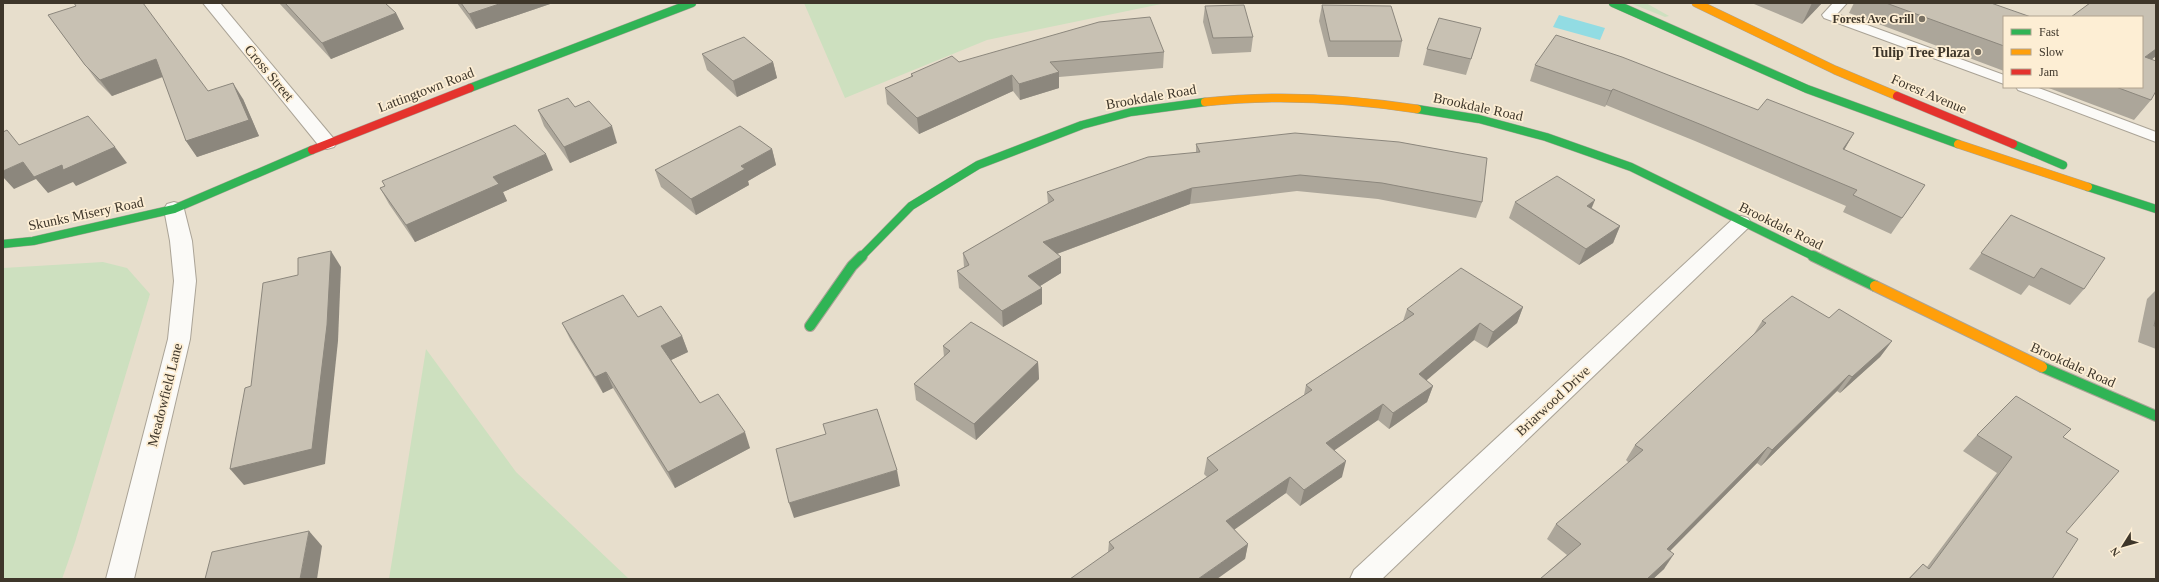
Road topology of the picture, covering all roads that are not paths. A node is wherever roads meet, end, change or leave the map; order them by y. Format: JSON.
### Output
{"nodes":[{"id":1,"x":211,"y":3,"type":"edge"},
{"id":2,"x":1613,"y":3,"type":"edge"},
{"id":3,"x":1696,"y":3,"type":"edge"},
{"id":4,"x":1840,"y":3,"type":"edge"},
{"id":5,"x":682,"y":4,"type":"edge"},
{"id":6,"x":2003,"y":80,"type":"edge"},
{"id":7,"x":2026,"y":88,"type":"edge"},
{"id":8,"x":2156,"y":137,"type":"edge"},
{"id":9,"x":327,"y":143,"type":"junction"},
{"id":10,"x":2068,"y":167,"type":"dead end"},
{"id":11,"x":2098,"y":180,"type":"dead end"},
{"id":12,"x":2156,"y":204,"type":"edge"},
{"id":13,"x":174,"y":209,"type":"junction"},
{"id":14,"x":2156,"y":209,"type":"edge"},
{"id":15,"x":1741,"y":223,"type":"junction"},
{"id":16,"x":3,"y":244,"type":"edge"},
{"id":17,"x":810,"y":326,"type":"dead end"},
{"id":18,"x":2156,"y":416,"type":"edge"},
{"id":19,"x":120,"y":579,"type":"edge"},
{"id":20,"x":1364,"y":579,"type":"edge"}],
"edges":[{"from":1,"to":9,"type":"street","name":"Cross Street"},
{"from":2,"to":14,"type":"main road"},
{"from":3,"to":10,"type":"main road","name":"Forest Avenue"},
{"from":4,"to":6,"type":"lane"},
{"from":5,"to":9,"type":"main road","name":"Lattingtown Road"},
{"from":7,"to":8,"type":"lane"},
{"from":9,"to":13,"type":"main road","name":"Lattingtown Road"},
{"from":11,"to":12,"type":"main road"},
{"from":13,"to":16,"type":"main road","name":"Skunks Misery Road"},
{"from":13,"to":19,"type":"street","name":"Meadowfield Lane"},
{"from":15,"to":17,"type":"main road","name":"Brookdale Road"},
{"from":15,"to":18,"type":"main road","name":"Brookdale Road"},
{"from":15,"to":20,"type":"street","name":"Briarwood Drive"}]}
